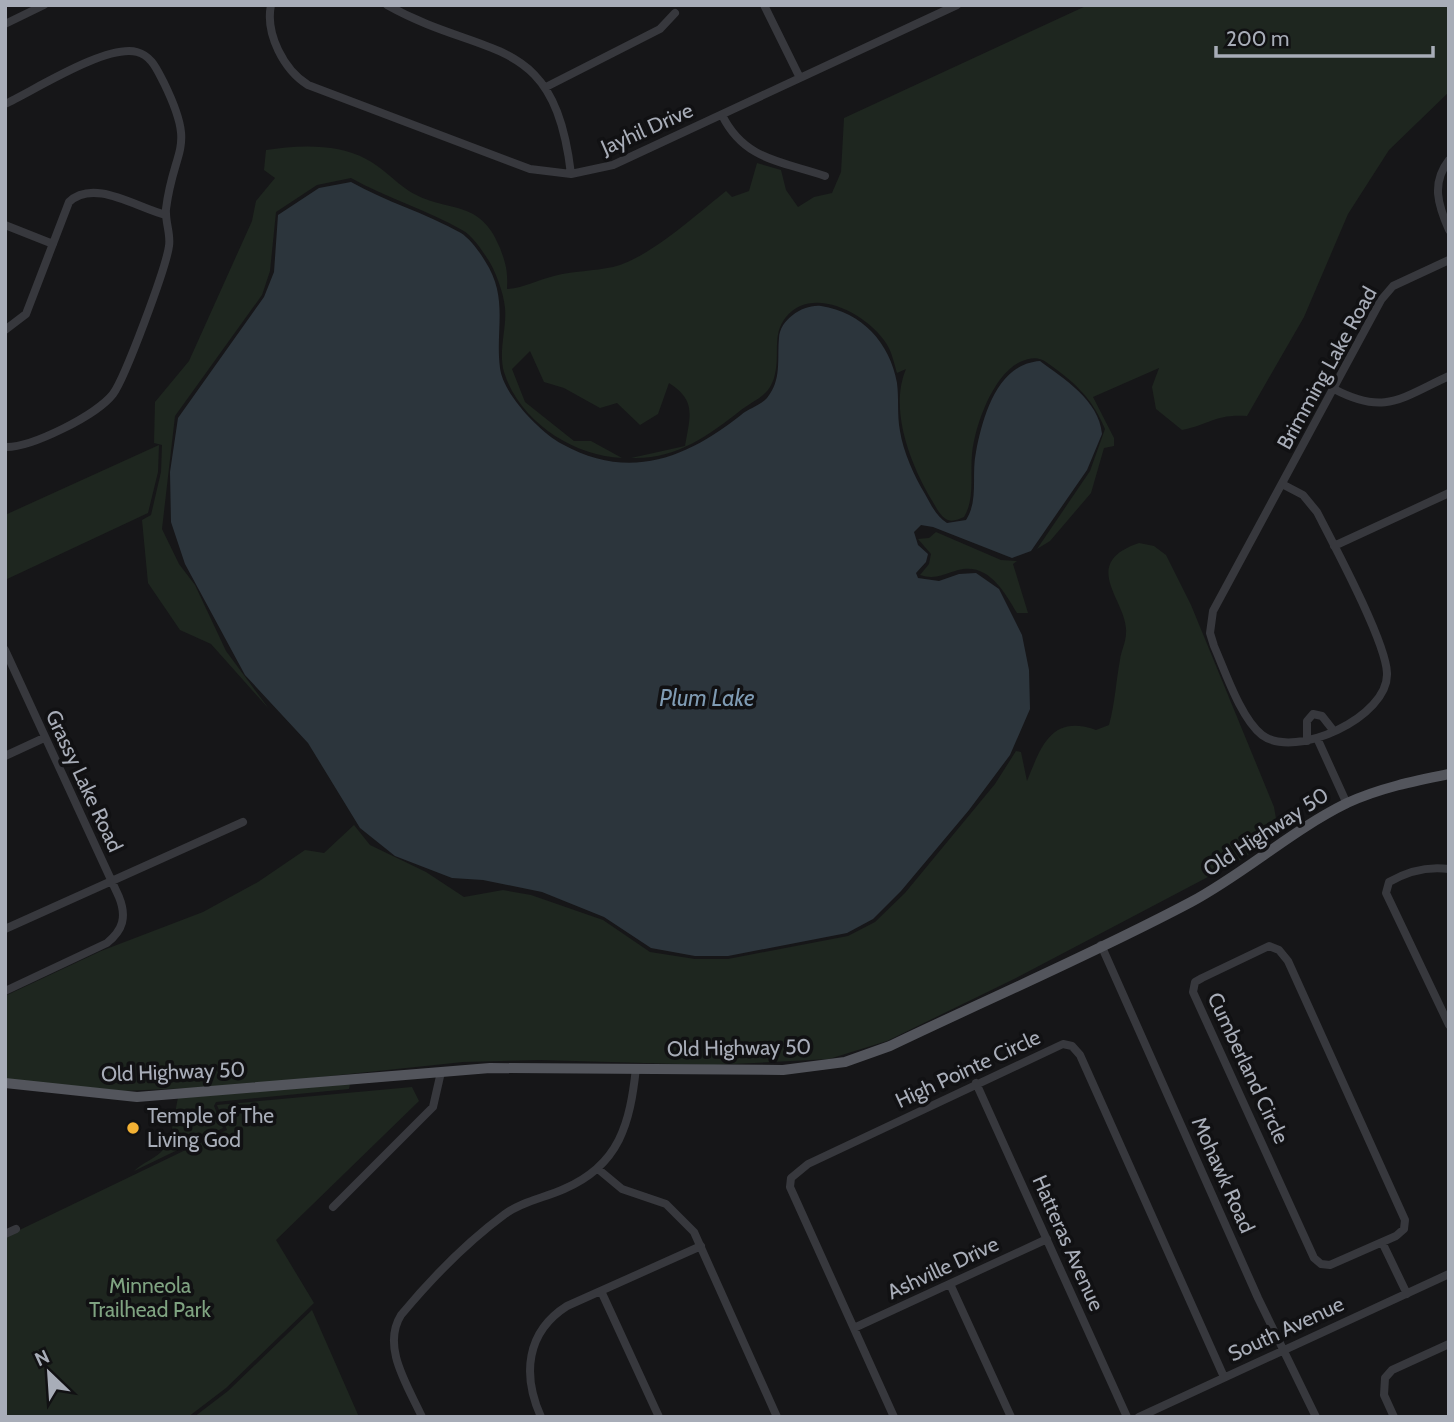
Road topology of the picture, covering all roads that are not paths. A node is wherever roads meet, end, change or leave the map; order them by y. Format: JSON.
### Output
{"nodes":[{"id":1,"x":44,"y":5,"type":"edge"},
{"id":2,"x":271,"y":5,"type":"edge"},
{"id":3,"x":387,"y":5,"type":"edge"},
{"id":4,"x":764,"y":5,"type":"edge"},
{"id":5,"x":957,"y":5,"type":"edge"},
{"id":6,"x":675,"y":13,"type":"dead end"},
{"id":7,"x":5,"y":24,"type":"edge"},
{"id":8,"x":800,"y":78,"type":"junction"},
{"id":9,"x":547,"y":87,"type":"junction"},
{"id":10,"x":5,"y":104,"type":"edge"},
{"id":11,"x":722,"y":115,"type":"junction"},
{"id":12,"x":1449,"y":160,"type":"edge"},
{"id":13,"x":571,"y":174,"type":"junction"},
{"id":14,"x":825,"y":176,"type":"dead end"},
{"id":15,"x":166,"y":215,"type":"junction"},
{"id":16,"x":5,"y":225,"type":"edge"},
{"id":17,"x":1449,"y":230,"type":"edge"},
{"id":18,"x":53,"y":244,"type":"junction"},
{"id":19,"x":1449,"y":260,"type":"edge"},
{"id":20,"x":5,"y":330,"type":"edge"},
{"id":21,"x":1449,"y":376,"type":"edge"},
{"id":22,"x":1334,"y":389,"type":"junction"},
{"id":23,"x":5,"y":447,"type":"edge"},
{"id":24,"x":1282,"y":484,"type":"junction"},
{"id":25,"x":1449,"y":493,"type":"edge"},
{"id":26,"x":1334,"y":546,"type":"junction"},
{"id":27,"x":5,"y":650,"type":"edge"},
{"id":28,"x":1333,"y":730,"type":"junction"},
{"id":29,"x":44,"y":738,"type":"junction"},
{"id":30,"x":1317,"y":738,"type":"junction"},
{"id":31,"x":1307,"y":741,"type":"junction"},
{"id":32,"x":5,"y":756,"type":"edge"},
{"id":33,"x":1449,"y":774,"type":"edge"},
{"id":34,"x":1347,"y":803,"type":"junction"},
{"id":35,"x":243,"y":822,"type":"dead end"},
{"id":36,"x":1449,"y":869,"type":"edge"},
{"id":37,"x":111,"y":879,"type":"junction"},
{"id":38,"x":5,"y":929,"type":"edge"},
{"id":39,"x":1101,"y":945,"type":"junction"},
{"id":40,"x":5,"y":991,"type":"edge"},
{"id":41,"x":1449,"y":1025,"type":"edge"},
{"id":42,"x":636,"y":1068,"type":"junction"},
{"id":43,"x":441,"y":1072,"type":"junction"},
{"id":44,"x":5,"y":1083,"type":"edge"},
{"id":45,"x":976,"y":1083,"type":"junction"},
{"id":46,"x":598,"y":1169,"type":"junction"},
{"id":47,"x":333,"y":1207,"type":"dead end"},
{"id":48,"x":16,"y":1229,"type":"dead end"},
{"id":49,"x":5,"y":1234,"type":"edge"},
{"id":50,"x":1047,"y":1239,"type":"junction"},
{"id":51,"x":1382,"y":1242,"type":"junction"},
{"id":52,"x":701,"y":1245,"type":"junction"},
{"id":53,"x":1449,"y":1274,"type":"edge"},
{"id":54,"x":950,"y":1284,"type":"junction"},
{"id":55,"x":601,"y":1291,"type":"junction"},
{"id":56,"x":1407,"y":1294,"type":"junction"},
{"id":57,"x":854,"y":1328,"type":"junction"},
{"id":58,"x":1449,"y":1344,"type":"edge"},
{"id":59,"x":1284,"y":1349,"type":"junction"},
{"id":60,"x":1224,"y":1377,"type":"junction"},
{"id":61,"x":422,"y":1417,"type":"edge"},
{"id":62,"x":541,"y":1417,"type":"edge"},
{"id":63,"x":659,"y":1417,"type":"edge"},
{"id":64,"x":777,"y":1417,"type":"edge"},
{"id":65,"x":894,"y":1417,"type":"edge"},
{"id":66,"x":1011,"y":1417,"type":"edge"},
{"id":67,"x":1127,"y":1417,"type":"edge"},
{"id":68,"x":1139,"y":1417,"type":"edge"},
{"id":69,"x":1316,"y":1417,"type":"edge"},
{"id":70,"x":1394,"y":1417,"type":"edge"}],
"edges":[{"from":1,"to":7,"type":"street"},
{"from":2,"to":13,"type":"street","name":"Jayhil Drive"},
{"from":3,"to":9,"type":"street"},
{"from":4,"to":8,"type":"street"},
{"from":5,"to":8,"type":"street","name":"Jayhil Drive"},
{"from":6,"to":9,"type":"street"},
{"from":8,"to":11,"type":"street","name":"Jayhil Drive"},
{"from":9,"to":13,"type":"street"},
{"from":10,"to":15,"type":"street"},
{"from":11,"to":13,"type":"street","name":"Jayhil Drive"},
{"from":11,"to":14,"type":"street"},
{"from":12,"to":17,"type":"street"},
{"from":15,"to":18,"type":"street"},
{"from":15,"to":23,"type":"street"},
{"from":16,"to":18,"type":"street"},
{"from":18,"to":20,"type":"street"},
{"from":19,"to":22,"type":"street","name":"Brimming Lake Road"},
{"from":21,"to":22,"type":"street"},
{"from":22,"to":24,"type":"street","name":"Brimming Lake Road"},
{"from":24,"to":26,"type":"street","name":"Brimming Lake Road"},
{"from":24,"to":31,"type":"street","name":"Brimming Lake Road"},
{"from":25,"to":26,"type":"street"},
{"from":26,"to":28,"type":"street","name":"Brimming Lake Road"},
{"from":27,"to":29,"type":"street","name":"Grassy Lake Road"},
{"from":28,"to":30,"type":"street","name":"Brimming Lake Road"},
{"from":28,"to":31,"type":"street"},
{"from":29,"to":32,"type":"street"},
{"from":29,"to":37,"type":"street","name":"Grassy Lake Road"},
{"from":30,"to":31,"type":"street","name":"Brimming Lake Road"},
{"from":30,"to":34,"type":"street"},
{"from":33,"to":34,"type":"main road","name":"Old Highway 50"},
{"from":34,"to":39,"type":"main road","name":"Old Highway 50"},
{"from":35,"to":37,"type":"street"},
{"from":36,"to":41,"type":"street"},
{"from":37,"to":38,"type":"street"},
{"from":37,"to":40,"type":"street","name":"Grassy Lake Road"},
{"from":39,"to":42,"type":"main road","name":"Old Highway 50"},
{"from":39,"to":59,"type":"street","name":"Mohawk Road"},
{"from":42,"to":43,"type":"main road","name":"Old Highway 50"},
{"from":42,"to":46,"type":"street"},
{"from":43,"to":44,"type":"main road","name":"Old Highway 50"},
{"from":43,"to":47,"type":"street"},
{"from":45,"to":50,"type":"street","name":"Hatteras Avenue"},
{"from":45,"to":57,"type":"street","name":"High Pointe Circle"},
{"from":45,"to":60,"type":"street","name":"High Pointe Circle"},
{"from":46,"to":52,"type":"street"},
{"from":46,"to":61,"type":"street"},
{"from":48,"to":49,"type":"street"},
{"from":50,"to":54,"type":"street","name":"Ashville Drive"},
{"from":50,"to":67,"type":"street","name":"Hatteras Avenue"},
{"from":51,"to":51,"type":"street","name":"Cumberland Circle"},
{"from":51,"to":56,"type":"street"},
{"from":52,"to":55,"type":"street"},
{"from":52,"to":64,"type":"street"},
{"from":53,"to":56,"type":"street","name":"South Avenue"},
{"from":54,"to":57,"type":"street","name":"Ashville Drive"},
{"from":54,"to":66,"type":"street"},
{"from":55,"to":62,"type":"street"},
{"from":55,"to":63,"type":"street"},
{"from":56,"to":59,"type":"street","name":"South Avenue"},
{"from":57,"to":65,"type":"street","name":"High Pointe Circle"},
{"from":58,"to":70,"type":"street"},
{"from":59,"to":60,"type":"street","name":"South Avenue"},
{"from":59,"to":69,"type":"street","name":"Mohawk Road"},
{"from":60,"to":68,"type":"street","name":"South Avenue"}]}
